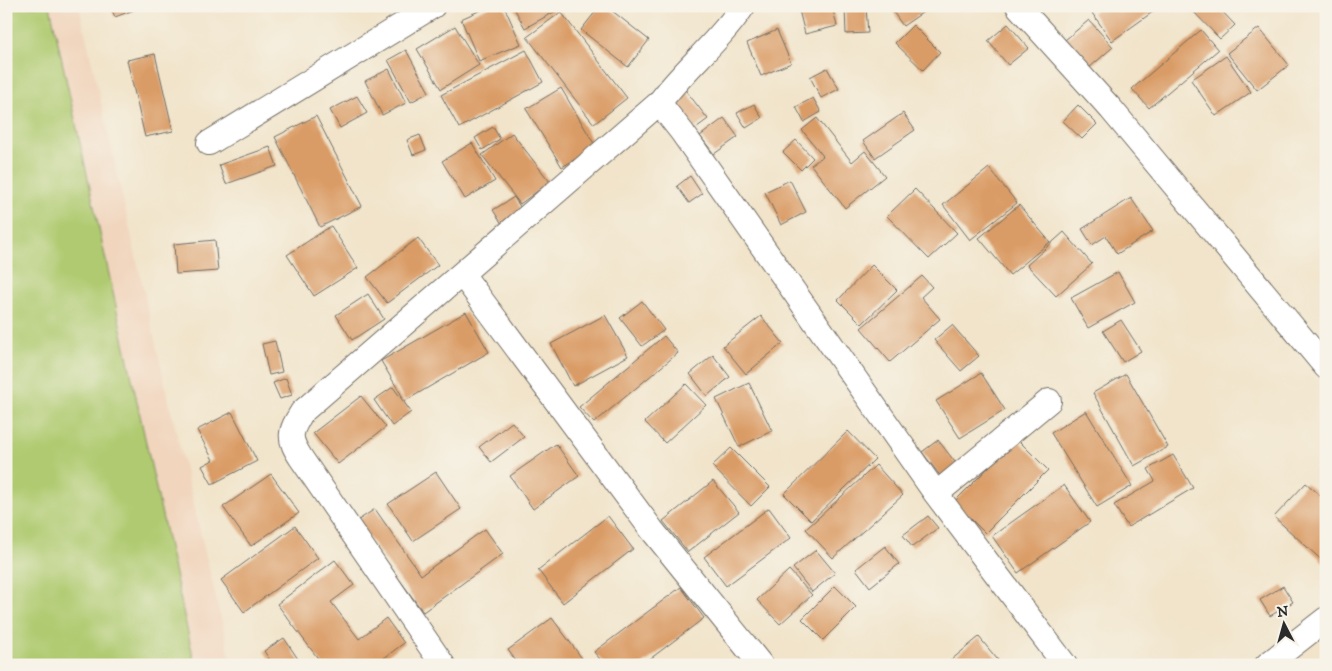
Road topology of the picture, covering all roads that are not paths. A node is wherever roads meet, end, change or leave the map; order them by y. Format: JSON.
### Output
{"nodes":[{"id":1,"x":433,"y":6,"type":"edge"},
{"id":2,"x":743,"y":6,"type":"edge"},
{"id":3,"x":1018,"y":6,"type":"edge"},
{"id":4,"x":659,"y":104,"type":"junction"},
{"id":5,"x":208,"y":143,"type":"dead end"},
{"id":6,"x":462,"y":274,"type":"junction"},
{"id":7,"x":1326,"y":367,"type":"edge"},
{"id":8,"x":1049,"y":401,"type":"dead end"},
{"id":9,"x":936,"y":494,"type":"junction"},
{"id":10,"x":1326,"y":620,"type":"edge"},
{"id":11,"x":443,"y":665,"type":"edge"},
{"id":12,"x":761,"y":665,"type":"edge"},
{"id":13,"x":1065,"y":665,"type":"edge"},
{"id":14,"x":1267,"y":665,"type":"edge"}],
"edges":[{"from":1,"to":5,"type":"street"},
{"from":2,"to":4,"type":"street"},
{"from":3,"to":7,"type":"street"},
{"from":4,"to":6,"type":"street"},
{"from":4,"to":9,"type":"street"},
{"from":6,"to":11,"type":"street"},
{"from":6,"to":12,"type":"street"},
{"from":8,"to":9,"type":"street"},
{"from":9,"to":13,"type":"street"},
{"from":10,"to":14,"type":"street"}]}
